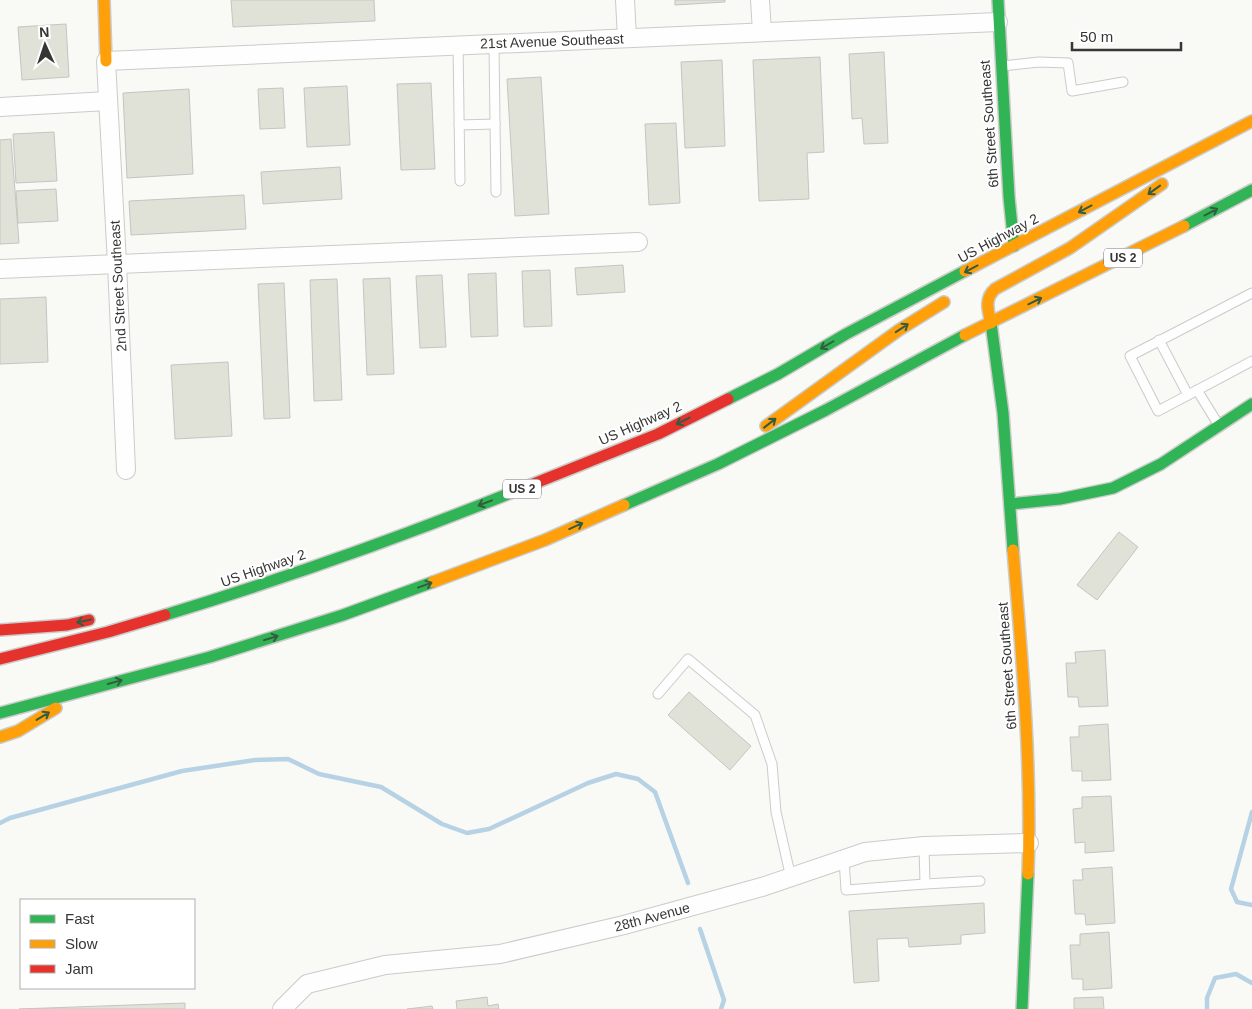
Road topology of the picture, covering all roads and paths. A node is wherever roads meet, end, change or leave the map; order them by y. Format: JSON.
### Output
{"nodes":[{"id":1,"x":104,"y":0,"type":"edge"},
{"id":2,"x":625,"y":0,"type":"edge"},
{"id":3,"x":760,"y":0,"type":"edge"},
{"id":4,"x":998,"y":0,"type":"edge"},
{"id":5,"x":998,"y":22,"type":"junction"},
{"id":6,"x":762,"y":32,"type":"junction"},
{"id":7,"x":627,"y":38,"type":"junction"},
{"id":8,"x":494,"y":44,"type":"junction"},
{"id":9,"x":458,"y":45,"type":"junction"},
{"id":10,"x":106,"y":61,"type":"junction"},
{"id":11,"x":1000,"y":66,"type":"junction"},
{"id":12,"x":1123,"y":82,"type":"dead end"},
{"id":13,"x":108,"y":101,"type":"junction"},
{"id":14,"x":0,"y":107,"type":"edge"},
{"id":15,"x":1252,"y":123,"type":"edge"},
{"id":16,"x":495,"y":124,"type":"junction"},
{"id":17,"x":459,"y":125,"type":"junction"},
{"id":18,"x":460,"y":180,"type":"dead end"},
{"id":19,"x":1252,"y":190,"type":"edge"},
{"id":20,"x":496,"y":192,"type":"dead end"},
{"id":21,"x":638,"y":242,"type":"dead end"},
{"id":22,"x":1014,"y":246,"type":"junction"},
{"id":23,"x":1012,"y":259,"type":"dead end"},
{"id":24,"x":117,"y":263,"type":"junction"},
{"id":25,"x":0,"y":268,"type":"edge"},
{"id":26,"x":1252,"y":293,"type":"edge"},
{"id":27,"x":955,"y":296,"type":"dead end"},
{"id":28,"x":991,"y":323,"type":"junction"},
{"id":29,"x":1159,"y":340,"type":"junction"},
{"id":30,"x":1252,"y":361,"type":"edge"},
{"id":31,"x":1197,"y":390,"type":"junction"},
{"id":32,"x":1188,"y":395,"type":"junction"},
{"id":33,"x":1252,"y":404,"type":"edge"},
{"id":34,"x":1219,"y":426,"type":"junction"},
{"id":35,"x":718,"y":464,"type":"junction"},
{"id":36,"x":126,"y":470,"type":"dead end"},
{"id":37,"x":1010,"y":504,"type":"junction"},
{"id":38,"x":236,"y":593,"type":"junction"},
{"id":39,"x":143,"y":609,"type":"dead end"},
{"id":40,"x":96,"y":619,"type":"dead end"},
{"id":41,"x":0,"y":630,"type":"edge"},
{"id":42,"x":0,"y":659,"type":"edge"},
{"id":43,"x":84,"y":691,"type":"junction"},
{"id":44,"x":658,"y":694,"type":"dead end"},
{"id":45,"x":0,"y":713,"type":"edge"},
{"id":46,"x":0,"y":737,"type":"edge"},
{"id":47,"x":1029,"y":843,"type":"junction"},
{"id":48,"x":924,"y":846,"type":"junction"},
{"id":49,"x":844,"y":860,"type":"junction"},
{"id":50,"x":791,"y":878,"type":"junction"},
{"id":51,"x":980,"y":881,"type":"dead end"},
{"id":52,"x":925,"y":884,"type":"junction"},
{"id":53,"x":282,"y":1009,"type":"edge"},
{"id":54,"x":1022,"y":1009,"type":"edge"}],
"edges":[{"from":1,"to":10,"type":"main road"},
{"from":2,"to":7,"type":"street"},
{"from":3,"to":6,"type":"street"},
{"from":4,"to":5,"type":"main road","name":"6th Street Southeast"},
{"from":5,"to":6,"type":"street","name":"21st Avenue Southeast"},
{"from":5,"to":11,"type":"main road","name":"6th Street Southeast"},
{"from":6,"to":7,"type":"street","name":"21st Avenue Southeast"},
{"from":7,"to":8,"type":"street","name":"21st Avenue Southeast"},
{"from":8,"to":9,"type":"street","name":"21st Avenue Southeast"},
{"from":8,"to":16,"type":"lane"},
{"from":9,"to":10,"type":"street","name":"21st Avenue Southeast"},
{"from":9,"to":17,"type":"lane"},
{"from":10,"to":13,"type":"street","name":"2nd Street Southeast"},
{"from":11,"to":12,"type":"lane"},
{"from":11,"to":22,"type":"main road","name":"6th Street Southeast"},
{"from":13,"to":14,"type":"street"},
{"from":13,"to":24,"type":"street","name":"2nd Street Southeast"},
{"from":15,"to":22,"type":"main road","name":"US Highway 2","number":"US 2","one_way":true},
{"from":15,"to":28,"type":"main road","name":"6th Street Southeast","one_way":true},
{"from":16,"to":17,"type":"lane"},
{"from":16,"to":20,"type":"lane"},
{"from":17,"to":18,"type":"lane"},
{"from":28,"to":19,"type":"main road","number":"US 2","one_way":true},
{"from":21,"to":24,"type":"street"},
{"from":22,"to":23,"type":"main road","name":"6th Street Southeast"},
{"from":22,"to":38,"type":"main road","name":"US Highway 2","number":"US 2","one_way":true},
{"from":24,"to":25,"type":"street"},
{"from":24,"to":36,"type":"street","name":"2nd Street Southeast"},
{"from":26,"to":29,"type":"lane"},
{"from":35,"to":27,"type":"main road","one_way":true},
{"from":28,"to":35,"type":"main road","number":"US 2"},
{"from":28,"to":37,"type":"main road","name":"6th Street Southeast"},
{"from":29,"to":32,"type":"lane"},
{"from":29,"to":32,"type":"lane"},
{"from":30,"to":31,"type":"lane"},
{"from":31,"to":32,"type":"lane"},
{"from":31,"to":34,"type":"lane"},
{"from":33,"to":34,"type":"main road"},
{"from":34,"to":37,"type":"main road"},
{"from":43,"to":35,"type":"main road","number":"US 2","one_way":true},
{"from":37,"to":47,"type":"main road","name":"6th Street Southeast"},
{"from":38,"to":39,"type":"main road"},
{"from":38,"to":42,"type":"main road","name":"US Highway 2","number":"US 2"},
{"from":40,"to":41,"type":"main road","one_way":true},
{"from":43,"to":45,"type":"main road","number":"US 2"},
{"from":46,"to":43,"type":"main road","one_way":true},
{"from":44,"to":50,"type":"lane"},
{"from":47,"to":48,"type":"street","name":"28th Avenue"},
{"from":47,"to":54,"type":"main road","name":"6th Street Southeast"},
{"from":48,"to":49,"type":"street","name":"28th Avenue"},
{"from":48,"to":52,"type":"lane"},
{"from":49,"to":50,"type":"street","name":"28th Avenue"},
{"from":49,"to":52,"type":"lane"},
{"from":50,"to":53,"type":"street","name":"28th Avenue"},
{"from":51,"to":52,"type":"lane"}]}
